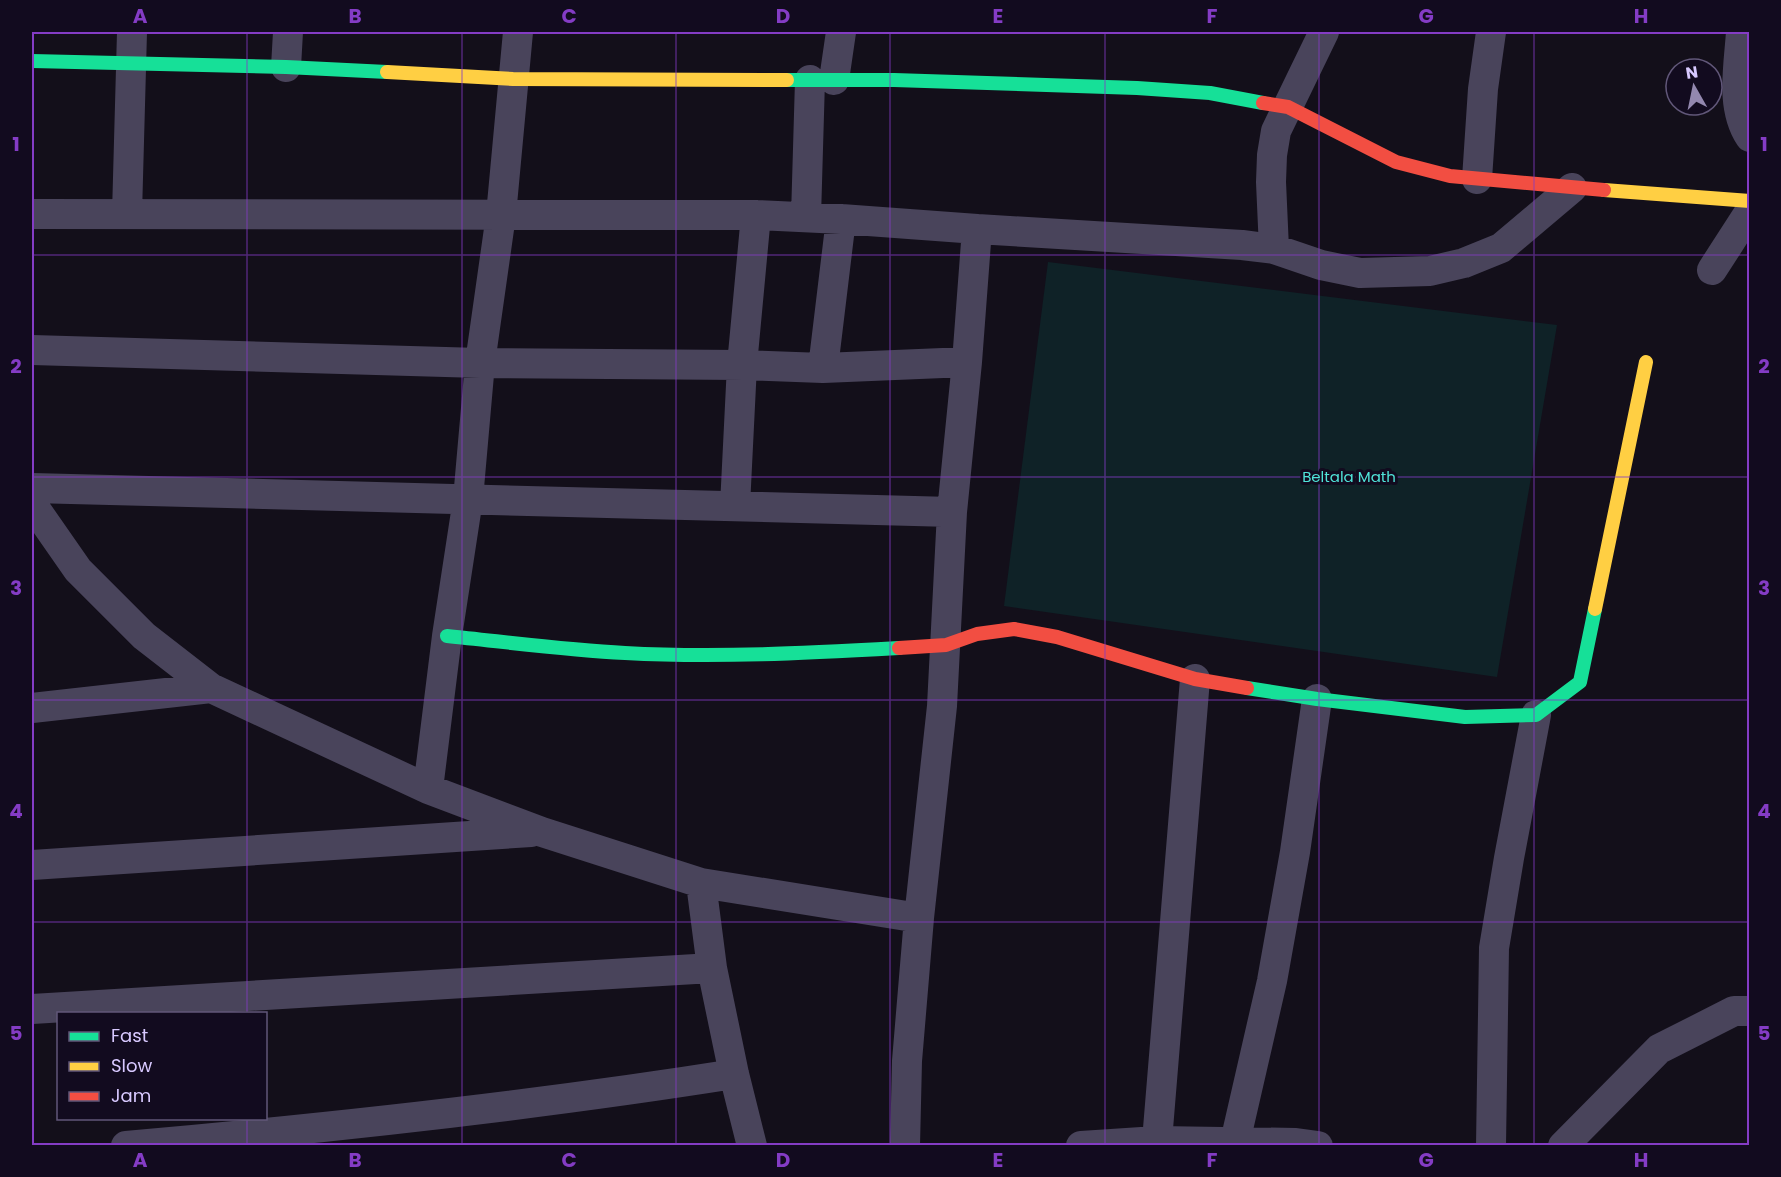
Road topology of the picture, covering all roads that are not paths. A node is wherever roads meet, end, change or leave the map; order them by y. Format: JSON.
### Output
{"nodes":[{"id":1,"x":132,"y":32,"type":"edge"},
{"id":2,"x":288,"y":32,"type":"edge"},
{"id":3,"x":518,"y":32,"type":"edge"},
{"id":4,"x":841,"y":32,"type":"edge"},
{"id":5,"x":1324,"y":32,"type":"edge"},
{"id":6,"x":1491,"y":32,"type":"edge"},
{"id":7,"x":1741,"y":32,"type":"edge"},
{"id":8,"x":32,"y":61,"type":"edge"},
{"id":9,"x":131,"y":63,"type":"junction"},
{"id":10,"x":286,"y":67,"type":"junction"},
{"id":11,"x":513,"y":79,"type":"junction"},
{"id":12,"x":822,"y":80,"type":"junction"},
{"id":13,"x":1288,"y":107,"type":"junction"},
{"id":14,"x":1749,"y":137,"type":"edge"},
{"id":15,"x":1478,"y":179,"type":"junction"},
{"id":16,"x":1572,"y":188,"type":"junction"},
{"id":17,"x":1749,"y":201,"type":"edge"},
{"id":18,"x":1749,"y":211,"type":"edge"},
{"id":19,"x":32,"y":214,"type":"edge"},
{"id":20,"x":127,"y":214,"type":"junction"},
{"id":21,"x":501,"y":215,"type":"junction"},
{"id":22,"x":756,"y":215,"type":"junction"},
{"id":23,"x":806,"y":217,"type":"junction"},
{"id":24,"x":841,"y":219,"type":"junction"},
{"id":25,"x":977,"y":229,"type":"junction"},
{"id":26,"x":1274,"y":249,"type":"junction"},
{"id":27,"x":1712,"y":270,"type":"dead end"},
{"id":28,"x":32,"y":350,"type":"edge"},
{"id":29,"x":967,"y":362,"type":"junction"},
{"id":30,"x":1646,"y":362,"type":"dead end"},
{"id":31,"x":480,"y":363,"type":"junction"},
{"id":32,"x":742,"y":365,"type":"junction"},
{"id":33,"x":823,"y":368,"type":"junction"},
{"id":34,"x":32,"y":488,"type":"edge"},
{"id":35,"x":468,"y":499,"type":"junction"},
{"id":36,"x":32,"y":504,"type":"edge"},
{"id":37,"x":735,"y":506,"type":"junction"},
{"id":38,"x":952,"y":512,"type":"junction"},
{"id":39,"x":447,"y":636,"type":"junction"},
{"id":40,"x":946,"y":645,"type":"junction"},
{"id":41,"x":1195,"y":679,"type":"junction"},
{"id":42,"x":211,"y":688,"type":"junction"},
{"id":43,"x":1317,"y":699,"type":"junction"},
{"id":44,"x":32,"y":708,"type":"edge"},
{"id":45,"x":1536,"y":715,"type":"junction"},
{"id":46,"x":428,"y":789,"type":"junction"},
{"id":47,"x":542,"y":832,"type":"junction"},
{"id":48,"x":32,"y":865,"type":"edge"},
{"id":49,"x":701,"y":883,"type":"junction"},
{"id":50,"x":919,"y":918,"type":"junction"},
{"id":51,"x":712,"y":968,"type":"junction"},
{"id":52,"x":32,"y":1009,"type":"edge"},
{"id":53,"x":1749,"y":1011,"type":"edge"},
{"id":54,"x":734,"y":1074,"type":"junction"},
{"id":55,"x":1157,"y":1142,"type":"junction"},
{"id":56,"x":1235,"y":1142,"type":"junction"},
{"id":57,"x":126,"y":1146,"type":"edge"},
{"id":58,"x":752,"y":1146,"type":"edge"},
{"id":59,"x":905,"y":1146,"type":"edge"},
{"id":60,"x":1081,"y":1146,"type":"edge"},
{"id":61,"x":1318,"y":1146,"type":"edge"},
{"id":62,"x":1491,"y":1146,"type":"edge"},
{"id":63,"x":1563,"y":1146,"type":"edge"}],
"edges":[{"from":1,"to":9,"type":"street"},
{"from":2,"to":10,"type":"street"},
{"from":3,"to":11,"type":"street"},
{"from":4,"to":12,"type":"street"},
{"from":5,"to":13,"type":"street"},
{"from":6,"to":15,"type":"street"},
{"from":7,"to":14,"type":"street"},
{"from":8,"to":9,"type":"street"},
{"from":9,"to":10,"type":"street"},
{"from":9,"to":20,"type":"street"},
{"from":10,"to":11,"type":"street"},
{"from":11,"to":12,"type":"street"},
{"from":11,"to":21,"type":"street"},
{"from":12,"to":13,"type":"street"},
{"from":12,"to":23,"type":"street"},
{"from":13,"to":15,"type":"street"},
{"from":13,"to":26,"type":"street"},
{"from":15,"to":16,"type":"street"},
{"from":16,"to":17,"type":"street"},
{"from":16,"to":26,"type":"street"},
{"from":18,"to":27,"type":"street"},
{"from":19,"to":20,"type":"street"},
{"from":20,"to":21,"type":"street"},
{"from":21,"to":22,"type":"street"},
{"from":21,"to":31,"type":"street"},
{"from":22,"to":23,"type":"street"},
{"from":22,"to":32,"type":"street"},
{"from":23,"to":24,"type":"street"},
{"from":24,"to":25,"type":"street"},
{"from":24,"to":33,"type":"street"},
{"from":25,"to":26,"type":"street"},
{"from":25,"to":29,"type":"street"},
{"from":28,"to":31,"type":"street"},
{"from":29,"to":33,"type":"street"},
{"from":29,"to":38,"type":"street"},
{"from":30,"to":45,"type":"street"},
{"from":31,"to":32,"type":"street"},
{"from":31,"to":35,"type":"street"},
{"from":32,"to":33,"type":"street"},
{"from":32,"to":37,"type":"street"},
{"from":34,"to":35,"type":"street"},
{"from":35,"to":37,"type":"street"},
{"from":35,"to":39,"type":"street"},
{"from":36,"to":42,"type":"street"},
{"from":37,"to":38,"type":"street"},
{"from":38,"to":40,"type":"street"},
{"from":39,"to":40,"type":"street"},
{"from":39,"to":46,"type":"street"},
{"from":40,"to":41,"type":"street"},
{"from":40,"to":50,"type":"street"},
{"from":41,"to":43,"type":"street"},
{"from":41,"to":55,"type":"street"},
{"from":42,"to":44,"type":"street"},
{"from":42,"to":46,"type":"street"},
{"from":43,"to":45,"type":"street"},
{"from":43,"to":56,"type":"street"},
{"from":45,"to":62,"type":"street"},
{"from":46,"to":47,"type":"street"},
{"from":47,"to":48,"type":"street"},
{"from":47,"to":49,"type":"street"},
{"from":49,"to":50,"type":"street"},
{"from":49,"to":51,"type":"street"},
{"from":50,"to":59,"type":"street"},
{"from":51,"to":52,"type":"street"},
{"from":51,"to":54,"type":"street"},
{"from":53,"to":63,"type":"street"},
{"from":54,"to":57,"type":"street"},
{"from":54,"to":58,"type":"street"},
{"from":55,"to":56,"type":"street"},
{"from":55,"to":60,"type":"street"},
{"from":56,"to":61,"type":"street"}]}
